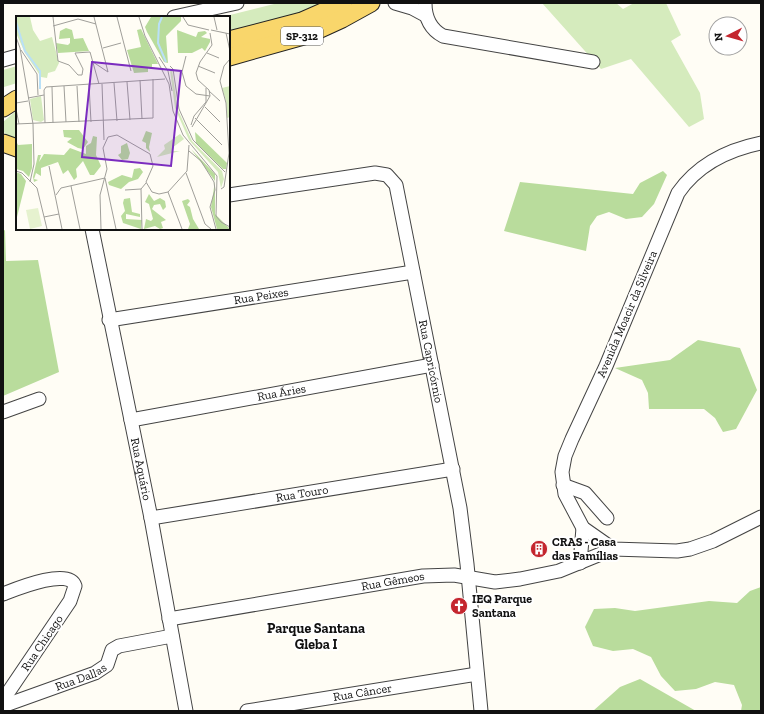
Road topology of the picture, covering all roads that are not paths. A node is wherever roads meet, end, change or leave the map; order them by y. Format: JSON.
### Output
{"nodes":[{"id":1,"x":237,"y":3,"type":"edge"},
{"id":2,"x":343,"y":3,"type":"edge"},
{"id":3,"x":371,"y":3,"type":"edge"},
{"id":4,"x":395,"y":3,"type":"edge"},
{"id":5,"x":425,"y":9,"type":"edge"},
{"id":6,"x":178,"y":16,"type":"edge"},
{"id":7,"x":230,"y":40,"type":"edge"},
{"id":8,"x":16,"y":56,"type":"edge"},
{"id":9,"x":230,"y":57,"type":"edge"},
{"id":10,"x":3,"y":60,"type":"edge"},
{"id":11,"x":593,"y":62,"type":"dead end"},
{"id":12,"x":3,"y":143,"type":"edge"},
{"id":13,"x":761,"y":143,"type":"edge"},
{"id":14,"x":16,"y":148,"type":"edge"},
{"id":15,"x":16,"y":152,"type":"edge"},
{"id":16,"x":3,"y":158,"type":"edge"},
{"id":17,"x":230,"y":195,"type":"edge"},
{"id":18,"x":92,"y":230,"type":"edge"},
{"id":19,"x":413,"y":272,"type":"junction"},
{"id":20,"x":109,"y":320,"type":"junction"},
{"id":21,"x":432,"y":365,"type":"junction"},
{"id":22,"x":39,"y":399,"type":"dead end"},
{"id":23,"x":3,"y":412,"type":"edge"},
{"id":24,"x":131,"y":420,"type":"junction"},
{"id":25,"x":453,"y":469,"type":"junction"},
{"id":26,"x":563,"y":484,"type":"junction"},
{"id":27,"x":761,"y":517,"type":"edge"},
{"id":28,"x":151,"y":518,"type":"junction"},
{"id":29,"x":607,"y":518,"type":"dead end"},
{"id":30,"x":583,"y":528,"type":"junction"},
{"id":31,"x":613,"y":549,"type":"junction"},
{"id":32,"x":580,"y":563,"type":"junction"},
{"id":33,"x":469,"y":577,"type":"junction"},
{"id":34,"x":3,"y":594,"type":"edge"},
{"id":35,"x":169,"y":619,"type":"junction"},
{"id":36,"x":172,"y":636,"type":"junction"},
{"id":37,"x":477,"y":674,"type":"junction"},
{"id":38,"x":3,"y":700,"type":"edge"},
{"id":39,"x":3,"y":706,"type":"edge"},
{"id":40,"x":186,"y":711,"type":"edge"},
{"id":41,"x":247,"y":711,"type":"edge"},
{"id":42,"x":481,"y":711,"type":"edge"}],
"edges":[{"from":1,"to":6,"type":"street"},
{"from":2,"to":7,"type":"main road","number":"SP-312"},
{"from":3,"to":9,"type":"main road","number":"SP-312"},
{"from":4,"to":5,"type":"street"},
{"from":5,"to":11,"type":"street"},
{"from":8,"to":10,"type":"street"},
{"from":12,"to":14,"type":"main road"},
{"from":13,"to":26,"type":"street","name":"Avenida Moacir da Silveira"},
{"from":15,"to":16,"type":"main road"},
{"from":17,"to":19,"type":"street","name":"Rua Capricórnio"},
{"from":18,"to":20,"type":"street","name":"Rua Aquário"},
{"from":19,"to":20,"type":"street","name":"Rua Peixes"},
{"from":19,"to":21,"type":"street","name":"Rua Capricórnio"},
{"from":20,"to":24,"type":"street","name":"Rua Aquário"},
{"from":21,"to":24,"type":"street","name":"Rua Áries"},
{"from":21,"to":25,"type":"street","name":"Rua Capricórnio"},
{"from":22,"to":23,"type":"street"},
{"from":24,"to":28,"type":"street","name":"Rua Aquário"},
{"from":25,"to":28,"type":"street","name":"Rua Touro"},
{"from":25,"to":33,"type":"street","name":"Rua Capricórnio"},
{"from":26,"to":29,"type":"street"},
{"from":26,"to":30,"type":"street","name":"Avenida Moacir da Silveira"},
{"from":27,"to":31,"type":"street"},
{"from":28,"to":35,"type":"street","name":"Rua Aquário"},
{"from":30,"to":31,"type":"street","name":"Avenida Moacir da Silveira"},
{"from":30,"to":32,"type":"street"},
{"from":31,"to":32,"type":"street","name":"Rua Gêmeos"},
{"from":32,"to":33,"type":"street","name":"Rua Gêmeos"},
{"from":33,"to":35,"type":"street","name":"Rua Gêmeos"},
{"from":33,"to":37,"type":"street","name":"Rua Capricórnio"},
{"from":34,"to":38,"type":"street","name":"Rua Chicago"},
{"from":35,"to":36,"type":"street","name":"Rua Aquário"},
{"from":36,"to":39,"type":"street","name":"Rua Dallas"},
{"from":36,"to":40,"type":"street","name":"Rua Aquário"},
{"from":37,"to":41,"type":"street","name":"Rua Câncer"},
{"from":37,"to":42,"type":"street","name":"Rua Capricórnio"}]}
